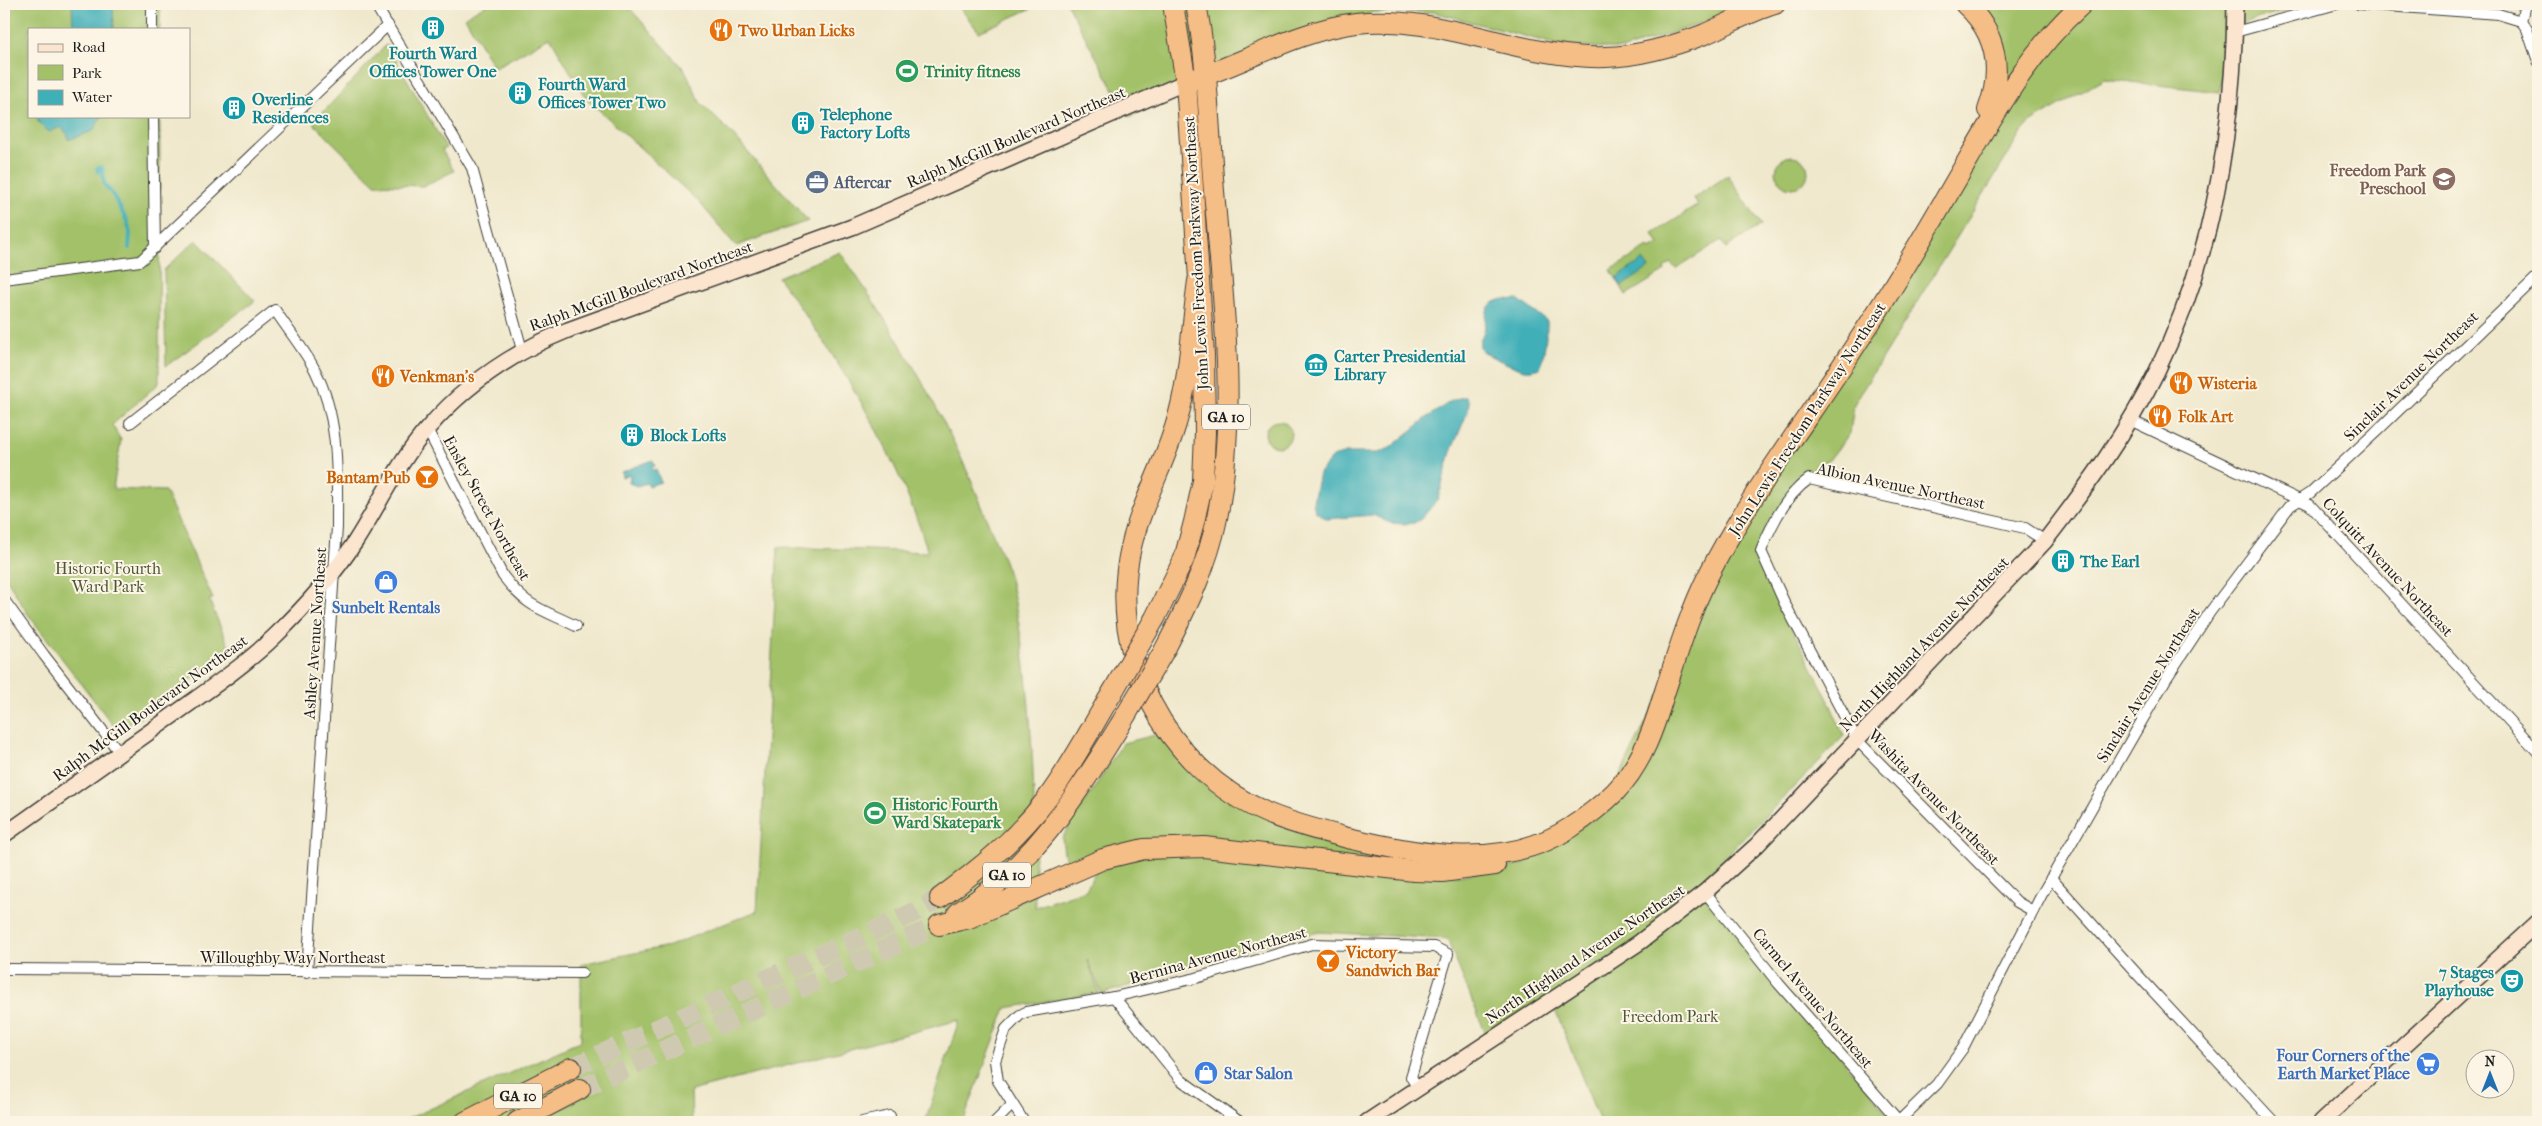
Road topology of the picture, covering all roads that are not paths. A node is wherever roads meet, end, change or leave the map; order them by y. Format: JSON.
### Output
{"nodes":[{"id":1,"x":152,"y":4,"type":"edge"},
{"id":2,"x":375,"y":4,"type":"edge"},
{"id":3,"x":1173,"y":4,"type":"edge"},
{"id":4,"x":1196,"y":4,"type":"edge"},
{"id":5,"x":1775,"y":4,"type":"edge"},
{"id":6,"x":1965,"y":4,"type":"edge"},
{"id":7,"x":2082,"y":4,"type":"edge"},
{"id":8,"x":2236,"y":4,"type":"edge"},
{"id":9,"x":2336,"y":4,"type":"edge"},
{"id":10,"x":2359,"y":4,"type":"edge"},
{"id":11,"x":2525,"y":4,"type":"edge"},
{"id":12,"x":2521,"y":21,"type":"junction"},
{"id":13,"x":388,"y":25,"type":"junction"},
{"id":14,"x":152,"y":28,"type":"edge"},
{"id":15,"x":2235,"y":32,"type":"junction"},
{"id":16,"x":2538,"y":61,"type":"edge"},
{"id":17,"x":1206,"y":75,"type":"junction"},
{"id":18,"x":1186,"y":82,"type":"junction"},
{"id":19,"x":153,"y":118,"type":"edge"},
{"id":20,"x":1973,"y":149,"type":"junction"},
{"id":21,"x":155,"y":248,"type":"junction"},
{"id":22,"x":2538,"y":276,"type":"edge"},
{"id":23,"x":4,"y":279,"type":"edge"},
{"id":24,"x":1198,"y":281,"type":"junction"},
{"id":25,"x":522,"y":350,"type":"junction"},
{"id":26,"x":2130,"y":420,"type":"junction"},
{"id":27,"x":130,"y":423,"type":"dead end"},
{"id":28,"x":427,"y":429,"type":"junction"},
{"id":29,"x":2300,"y":500,"type":"junction"},
{"id":30,"x":1771,"y":529,"type":"joint"},
{"id":31,"x":2045,"y":541,"type":"junction"},
{"id":32,"x":335,"y":568,"type":"junction"},
{"id":33,"x":4,"y":600,"type":"edge"},
{"id":34,"x":576,"y":626,"type":"dead end"},
{"id":35,"x":1857,"y":740,"type":"junction"},
{"id":36,"x":120,"y":752,"type":"junction"},
{"id":37,"x":2538,"y":752,"type":"edge"},
{"id":38,"x":4,"y":835,"type":"edge"},
{"id":39,"x":1553,"y":837,"type":"junction"},
{"id":40,"x":2051,"y":878,"type":"junction"},
{"id":41,"x":1705,"y":892,"type":"junction"},
{"id":42,"x":940,"y":898,"type":"tunnel mouth"},
{"id":43,"x":2033,"y":911,"type":"junction"},
{"id":44,"x":2538,"y":922,"type":"edge"},
{"id":45,"x":4,"y":969,"type":"edge"},
{"id":46,"x":307,"y":972,"type":"junction"},
{"id":47,"x":582,"y":973,"type":"dead end"},
{"id":48,"x":1114,"y":998,"type":"junction"},
{"id":49,"x":571,"y":1068,"type":"tunnel mouth"},
{"id":50,"x":1418,"y":1088,"type":"junction"},
{"id":51,"x":580,"y":1089,"type":"tunnel mouth"},
{"id":52,"x":1012,"y":1105,"type":"junction"},
{"id":53,"x":890,"y":1116,"type":"dead end"},
{"id":54,"x":465,"y":1122,"type":"edge"},
{"id":55,"x":517,"y":1122,"type":"edge"},
{"id":56,"x":862,"y":1122,"type":"edge"},
{"id":57,"x":995,"y":1122,"type":"edge"},
{"id":58,"x":1024,"y":1122,"type":"edge"},
{"id":59,"x":1240,"y":1122,"type":"edge"},
{"id":60,"x":1367,"y":1122,"type":"edge"},
{"id":61,"x":1899,"y":1122,"type":"edge"},
{"id":62,"x":2274,"y":1122,"type":"edge"},
{"id":63,"x":2321,"y":1122,"type":"edge"}],
"edges":[{"from":1,"to":14,"type":"street"},
{"from":2,"to":13,"type":"street"},
{"from":3,"to":18,"type":"highway","name":"John Lewis Freedom Parkway Northeast","number":"GA 10"},
{"from":4,"to":17,"type":"highway","name":"John Lewis Freedom Parkway Northeast","number":"GA 10"},
{"from":5,"to":17,"type":"highway"},
{"from":6,"to":20,"type":"highway"},
{"from":7,"to":20,"type":"highway","name":"John Lewis Freedom Parkway Northeast"},
{"from":8,"to":15,"type":"main road","name":"North Highland Avenue Northeast"},
{"from":9,"to":15,"type":"street"},
{"from":10,"to":12,"type":"street"},
{"from":11,"to":12,"type":"street"},
{"from":12,"to":16,"type":"street"},
{"from":13,"to":21,"type":"street"},
{"from":13,"to":25,"type":"street"},
{"from":15,"to":26,"type":"main road","name":"North Highland Avenue Northeast"},
{"from":17,"to":18,"type":"highway"},
{"from":17,"to":39,"type":"highway","name":"John Lewis Freedom Parkway Northeast","number":"GA 10","bridge":true},
{"from":18,"to":24,"type":"highway","name":"John Lewis Freedom Parkway Northeast","number":"GA 10"},
{"from":18,"to":25,"type":"main road","name":"Ralph McGill Boulevard Northeast"},
{"from":19,"to":21,"type":"street"},
{"from":20,"to":39,"type":"highway","name":"John Lewis Freedom Parkway Northeast"},
{"from":21,"to":23,"type":"street"},
{"from":22,"to":29,"type":"street","name":"Sinclair Avenue Northeast"},
{"from":24,"to":39,"type":"highway"},
{"from":24,"to":42,"type":"highway","name":"John Lewis Freedom Parkway Northeast","number":"GA 10","bridge":true},
{"from":25,"to":28,"type":"main road","name":"Ralph McGill Boulevard Northeast"},
{"from":26,"to":29,"type":"street","name":"Colquitt Avenue Northeast"},
{"from":26,"to":31,"type":"main road","name":"North Highland Avenue Northeast"},
{"from":27,"to":32,"type":"street","name":"Ashley Avenue Northeast"},
{"from":28,"to":32,"type":"main road","name":"Ralph McGill Boulevard Northeast"},
{"from":28,"to":34,"type":"street","name":"Ensley Street Northeast"},
{"from":29,"to":37,"type":"street","name":"Colquitt Avenue Northeast"},
{"from":29,"to":40,"type":"street","name":"Sinclair Avenue Northeast"},
{"from":30,"to":31,"type":"street","name":"Albion Avenue Northeast"},
{"from":30,"to":35,"type":"street","name":"Washita Avenue Northeast"},
{"from":31,"to":35,"type":"main road","name":"North Highland Avenue Northeast"},
{"from":32,"to":36,"type":"main road","name":"Ralph McGill Boulevard Northeast"},
{"from":32,"to":46,"type":"street","name":"Ashley Avenue Northeast"},
{"from":33,"to":36,"type":"street"},
{"from":35,"to":41,"type":"main road","name":"North Highland Avenue Northeast"},
{"from":35,"to":43,"type":"street","name":"Washita Avenue Northeast"},
{"from":36,"to":38,"type":"main road","name":"Ralph McGill Boulevard Northeast"},
{"from":40,"to":43,"type":"street","name":"Sinclair Avenue Northeast"},
{"from":40,"to":62,"type":"street"},
{"from":41,"to":50,"type":"main road","name":"North Highland Avenue Northeast"},
{"from":41,"to":61,"type":"street","name":"Carmel Avenue Northeast"},
{"from":43,"to":61,"type":"street","name":"Sinclair Avenue Northeast"},
{"from":44,"to":63,"type":"main road"},
{"from":45,"to":46,"type":"street","name":"Willoughby Way Northeast"},
{"from":46,"to":47,"type":"street","name":"Willoughby Way Northeast"},
{"from":48,"to":50,"type":"street","name":"Bernina Avenue Northeast"},
{"from":48,"to":52,"type":"street","name":"Bernina Avenue Northeast"},
{"from":48,"to":59,"type":"street"},
{"from":49,"to":54,"type":"highway","number":"GA 10"},
{"from":50,"to":60,"type":"main road","name":"North Highland Avenue Northeast"},
{"from":51,"to":55,"type":"highway","number":"GA 10"},
{"from":52,"to":57,"type":"street"},
{"from":52,"to":58,"type":"street","name":"Bernina Avenue Northeast"},
{"from":53,"to":56,"type":"street"}]}
